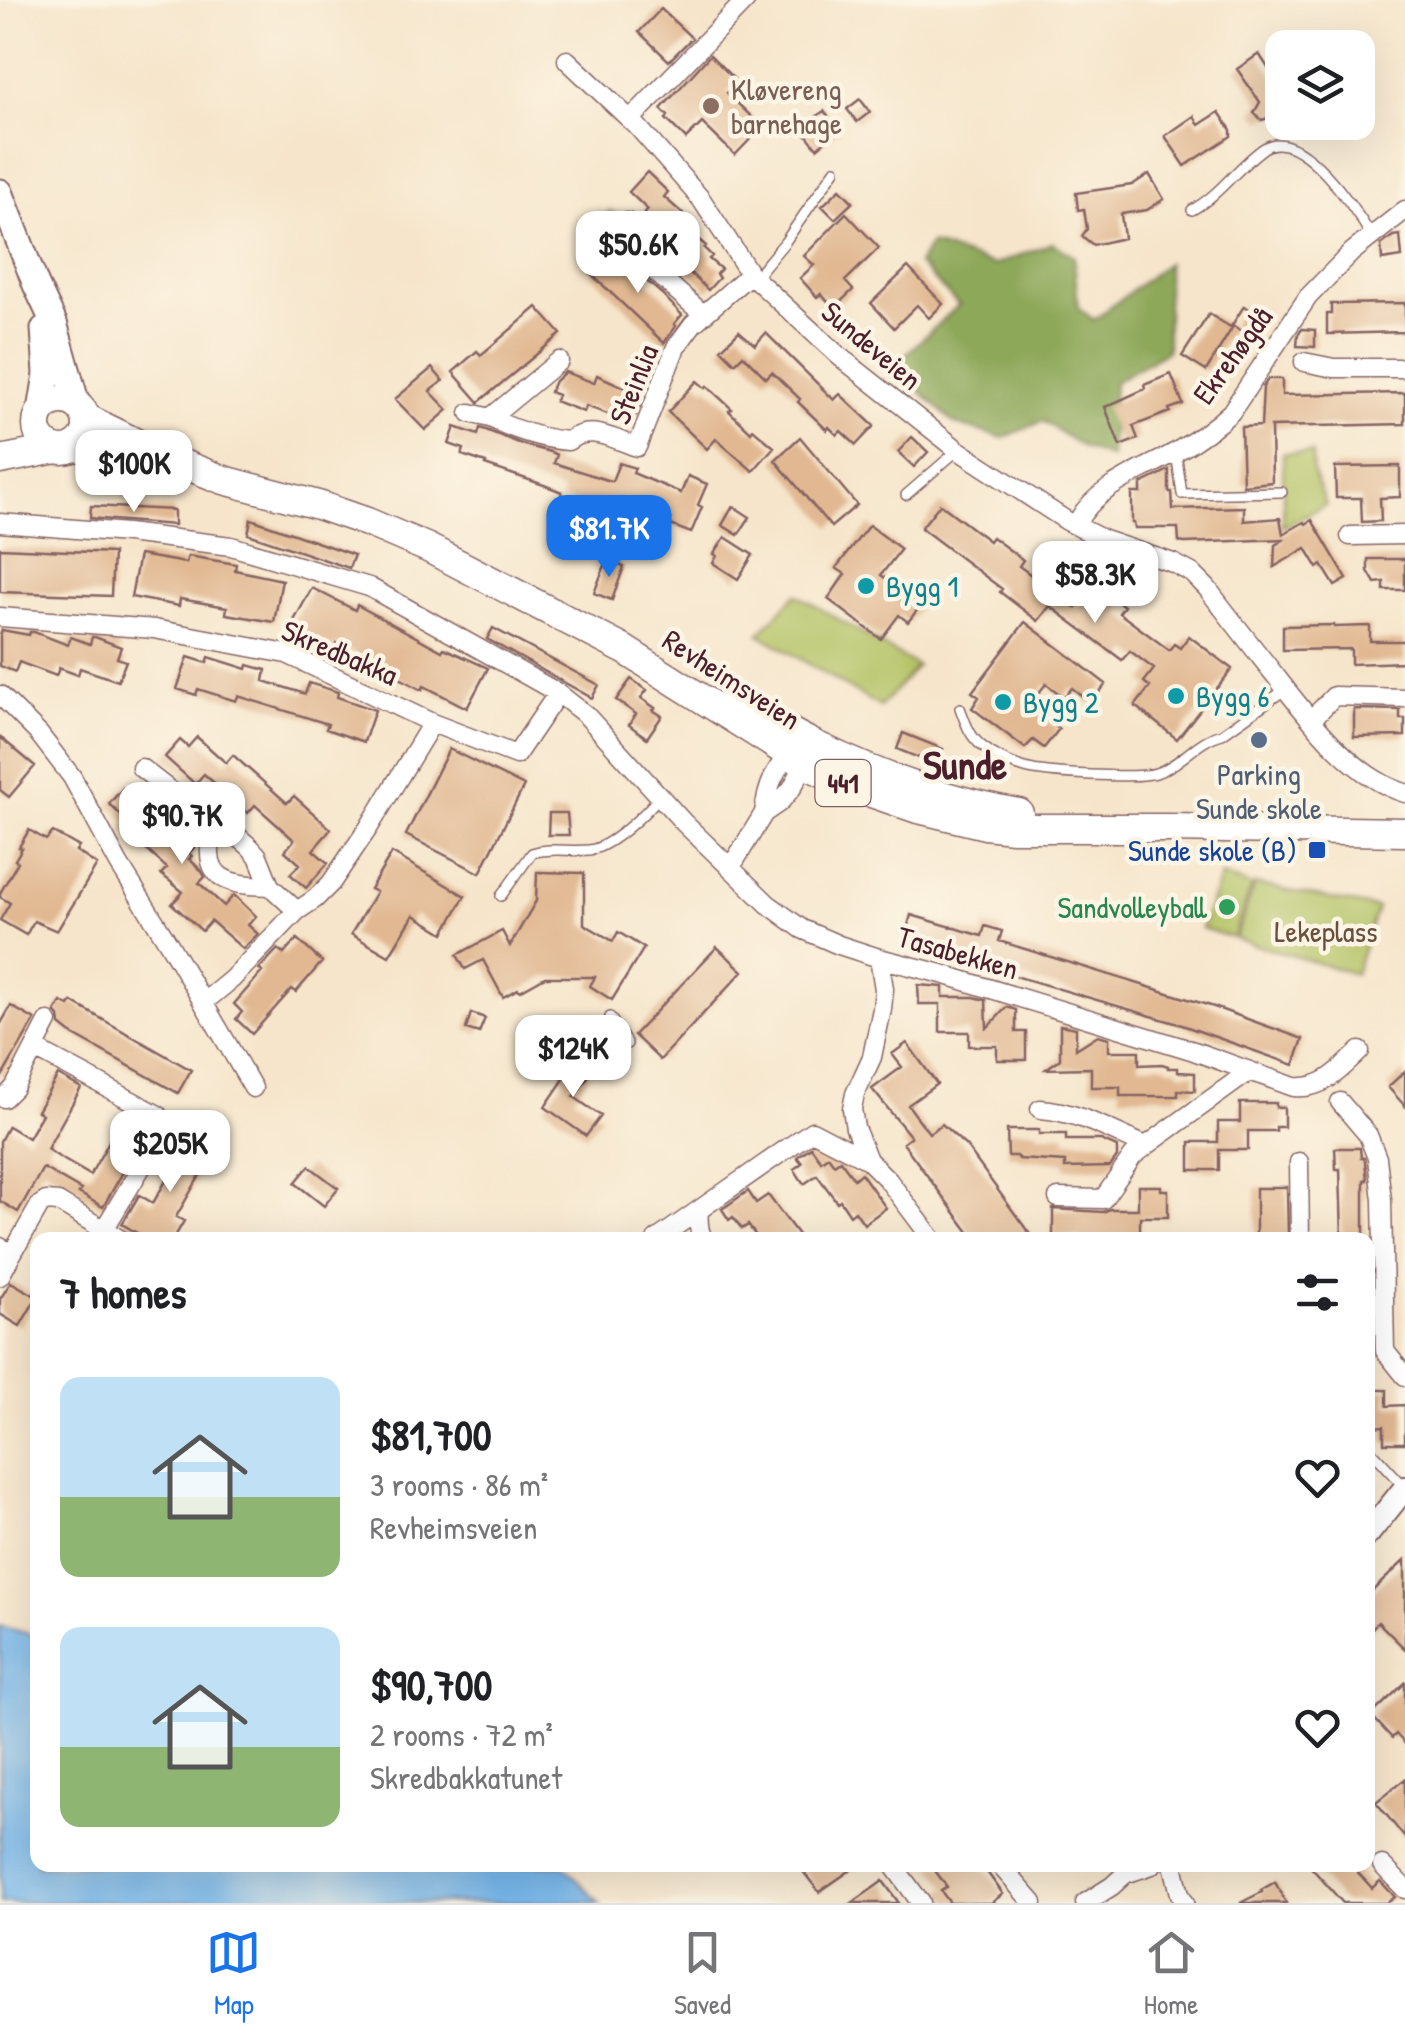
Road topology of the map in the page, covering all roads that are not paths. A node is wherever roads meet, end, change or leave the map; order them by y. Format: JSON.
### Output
{"nodes":[{"id":1,"x":746,"y":0,"type":"edge"},
{"id":2,"x":566,"y":60,"type":"dead end"},
{"id":3,"x":630,"y":120,"type":"junction"},
{"id":4,"x":835,"y":170,"type":"dead end"},
{"id":5,"x":0,"y":192,"type":"edge"},
{"id":6,"x":1192,"y":210,"type":"dead end"},
{"id":7,"x":1405,"y":210,"type":"edge"},
{"id":8,"x":626,"y":222,"type":"dead end"},
{"id":9,"x":1372,"y":236,"type":"junction"},
{"id":10,"x":752,"y":276,"type":"junction"},
{"id":11,"x":36,"y":284,"type":"junction"},
{"id":12,"x":704,"y":314,"type":"junction"},
{"id":13,"x":559,"y":361,"type":"dead end"},
{"id":14,"x":1304,"y":362,"type":"dead end"},
{"id":15,"x":1405,"y":368,"type":"edge"},
{"id":16,"x":81,"y":411,"type":"junction"},
{"id":17,"x":470,"y":413,"type":"dead end"},
{"id":18,"x":39,"y":418,"type":"junction"},
{"id":19,"x":490,"y":418,"type":"junction"},
{"id":20,"x":0,"y":442,"type":"edge"},
{"id":21,"x":66,"y":447,"type":"junction"},
{"id":22,"x":958,"y":450,"type":"junction"},
{"id":23,"x":1176,"y":452,"type":"junction"},
{"id":24,"x":0,"y":460,"type":"edge"},
{"id":25,"x":224,"y":480,"type":"junction"},
{"id":26,"x":1282,"y":492,"type":"dead end"},
{"id":27,"x":906,"y":495,"type":"dead end"},
{"id":28,"x":0,"y":523,"type":"edge"},
{"id":29,"x":1076,"y":525,"type":"junction"},
{"id":30,"x":1405,"y":534,"type":"edge"},
{"id":31,"x":1350,"y":536,"type":"dead end"},
{"id":32,"x":0,"y":617,"type":"edge"},
{"id":33,"x":1286,"y":689,"type":"junction"},
{"id":34,"x":558,"y":693,"type":"junction"},
{"id":35,"x":0,"y":695,"type":"edge"},
{"id":36,"x":1405,"y":698,"type":"edge"},
{"id":37,"x":960,"y":708,"type":"dead end"},
{"id":38,"x":1311,"y":720,"type":"junction"},
{"id":39,"x":432,"y":723,"type":"junction"},
{"id":40,"x":801,"y":754,"type":"junction"},
{"id":41,"x":141,"y":768,"type":"dead end"},
{"id":42,"x":1405,"y":793,"type":"edge"},
{"id":43,"x":660,"y":796,"type":"junction"},
{"id":44,"x":216,"y":826,"type":"junction"},
{"id":45,"x":1405,"y":832,"type":"edge"},
{"id":46,"x":731,"y":867,"type":"junction"},
{"id":47,"x":270,"y":886,"type":"junction"},
{"id":48,"x":501,"y":896,"type":"dead end"},
{"id":49,"x":298,"y":910,"type":"junction"},
{"id":50,"x":879,"y":958,"type":"junction"},
{"id":51,"x":204,"y":1002,"type":"junction"},
{"id":52,"x":610,"y":1017,"type":"dead end"},
{"id":53,"x":48,"y":1022,"type":"dead end"},
{"id":54,"x":626,"y":1044,"type":"dead end"},
{"id":55,"x":1360,"y":1051,"type":"dead end"},
{"id":56,"x":33,"y":1054,"type":"junction"},
{"id":57,"x":1250,"y":1071,"type":"junction"},
{"id":58,"x":253,"y":1088,"type":"dead end"},
{"id":59,"x":0,"y":1097,"type":"edge"},
{"id":60,"x":1340,"y":1102,"type":"dead end"},
{"id":61,"x":1040,"y":1110,"type":"dead end"},
{"id":62,"x":1146,"y":1146,"type":"junction"},
{"id":63,"x":868,"y":1160,"type":"junction"},
{"id":64,"x":1299,"y":1162,"type":"dead end"},
{"id":65,"x":1058,"y":1198,"type":"dead end"},
{"id":66,"x":699,"y":1210,"type":"junction"},
{"id":67,"x":103,"y":1231,"type":"joint"},
{"id":68,"x":667,"y":1232,"type":"edge"},
{"id":69,"x":700,"y":1232,"type":"edge"},
{"id":70,"x":927,"y":1232,"type":"edge"},
{"id":71,"x":1300,"y":1232,"type":"edge"},
{"id":72,"x":6,"y":1251,"type":"edge"},
{"id":73,"x":0,"y":1276,"type":"edge"},
{"id":74,"x":1376,"y":1351,"type":"edge"},
{"id":75,"x":1405,"y":1376,"type":"edge"},
{"id":76,"x":1375,"y":1455,"type":"edge"},
{"id":77,"x":1405,"y":1488,"type":"edge"},
{"id":78,"x":1375,"y":1525,"type":"edge"},
{"id":79,"x":1382,"y":1864,"type":"dead end"},
{"id":80,"x":898,"y":1872,"type":"edge"},
{"id":81,"x":1006,"y":1872,"type":"edge"},
{"id":82,"x":1119,"y":1872,"type":"edge"},
{"id":83,"x":1175,"y":1872,"type":"edge"},
{"id":84,"x":1405,"y":1889,"type":"edge"},
{"id":85,"x":922,"y":1903,"type":"edge"},
{"id":86,"x":1033,"y":1903,"type":"edge"},
{"id":87,"x":1085,"y":1903,"type":"edge"},
{"id":88,"x":1186,"y":1903,"type":"edge"}],
"edges":[{"from":1,"to":3,"type":"street"},
{"from":2,"to":3,"type":"street","name":"Sundeveien"},
{"from":3,"to":10,"type":"street","name":"Sundeveien"},
{"from":4,"to":10,"type":"lane"},
{"from":5,"to":11,"type":"main road"},
{"from":6,"to":9,"type":"lane"},
{"from":7,"to":9,"type":"street","name":"Ekrehøgdå"},
{"from":8,"to":12,"type":"street"},
{"from":9,"to":23,"type":"street","name":"Ekrehøgdå"},
{"from":10,"to":12,"type":"street","name":"Steinlia"},
{"from":10,"to":22,"type":"street","name":"Sundeveien"},
{"from":11,"to":16,"type":"main road"},
{"from":11,"to":18,"type":"main road"},
{"from":12,"to":19,"type":"street","name":"Steinlia"},
{"from":13,"to":19,"type":"street"},
{"from":14,"to":15,"type":"street"},
{"from":16,"to":18,"type":"main road"},
{"from":16,"to":21,"type":"main road"},
{"from":16,"to":25,"type":"main road","name":"Revheimsveien","number":"441"},
{"from":17,"to":19,"type":"street","name":"Steinlia"},
{"from":18,"to":20,"type":"main road"},
{"from":18,"to":21,"type":"main road"},
{"from":21,"to":24,"type":"main road","name":"Revheimsveien","number":"441"},
{"from":21,"to":25,"type":"main road","name":"Revheimsveien","number":"441"},
{"from":22,"to":27,"type":"lane"},
{"from":22,"to":29,"type":"street","name":"Sundeveien"},
{"from":23,"to":26,"type":"lane"},
{"from":23,"to":29,"type":"street","name":"Ekrehøgdå"},
{"from":25,"to":40,"type":"main road","name":"Revheimsveien","number":"441"},
{"from":28,"to":34,"type":"street"},
{"from":29,"to":33,"type":"street","name":"Sundeveien"},
{"from":30,"to":31,"type":"street"},
{"from":32,"to":39,"type":"street","name":"Skredbakka"},
{"from":33,"to":37,"type":"lane"},
{"from":33,"to":38,"type":"street","name":"Sundeveien"},
{"from":34,"to":39,"type":"street","name":"Skredbakka"},
{"from":34,"to":43,"type":"street"},
{"from":35,"to":51,"type":"street"},
{"from":36,"to":38,"type":"street"},
{"from":38,"to":42,"type":"street","name":"Sundeveien"},
{"from":39,"to":49,"type":"street"},
{"from":40,"to":45,"type":"main road","name":"Revheimsveien","number":"441"},
{"from":40,"to":46,"type":"street"},
{"from":41,"to":44,"type":"street"},
{"from":43,"to":46,"type":"street"},
{"from":43,"to":48,"type":"lane"},
{"from":44,"to":47,"type":"street"},
{"from":44,"to":47,"type":"street"},
{"from":46,"to":50,"type":"street","name":"Tasabekken"},
{"from":47,"to":49,"type":"street"},
{"from":49,"to":51,"type":"street"},
{"from":50,"to":57,"type":"street","name":"Tasabekken"},
{"from":50,"to":63,"type":"street"},
{"from":51,"to":58,"type":"street"},
{"from":52,"to":54,"type":"lane"},
{"from":53,"to":56,"type":"street"},
{"from":55,"to":57,"type":"street","name":"Tasabekken"},
{"from":56,"to":59,"type":"street"},
{"from":56,"to":67,"type":"street"},
{"from":57,"to":62,"type":"street"},
{"from":60,"to":74,"type":"street"},
{"from":61,"to":62,"type":"street"},
{"from":62,"to":65,"type":"street"},
{"from":63,"to":66,"type":"street"},
{"from":63,"to":70,"type":"street"},
{"from":64,"to":71,"type":"street"},
{"from":66,"to":68,"type":"street"},
{"from":66,"to":69,"type":"street"},
{"from":67,"to":72,"type":"street"},
{"from":72,"to":73,"type":"street"},
{"from":74,"to":75,"type":"street"},
{"from":76,"to":77,"type":"lane"},
{"from":77,"to":78,"type":"street"},
{"from":79,"to":84,"type":"street"},
{"from":80,"to":85,"type":"street"},
{"from":81,"to":86,"type":"street"},
{"from":82,"to":87,"type":"street"},
{"from":83,"to":88,"type":"street"}]}
